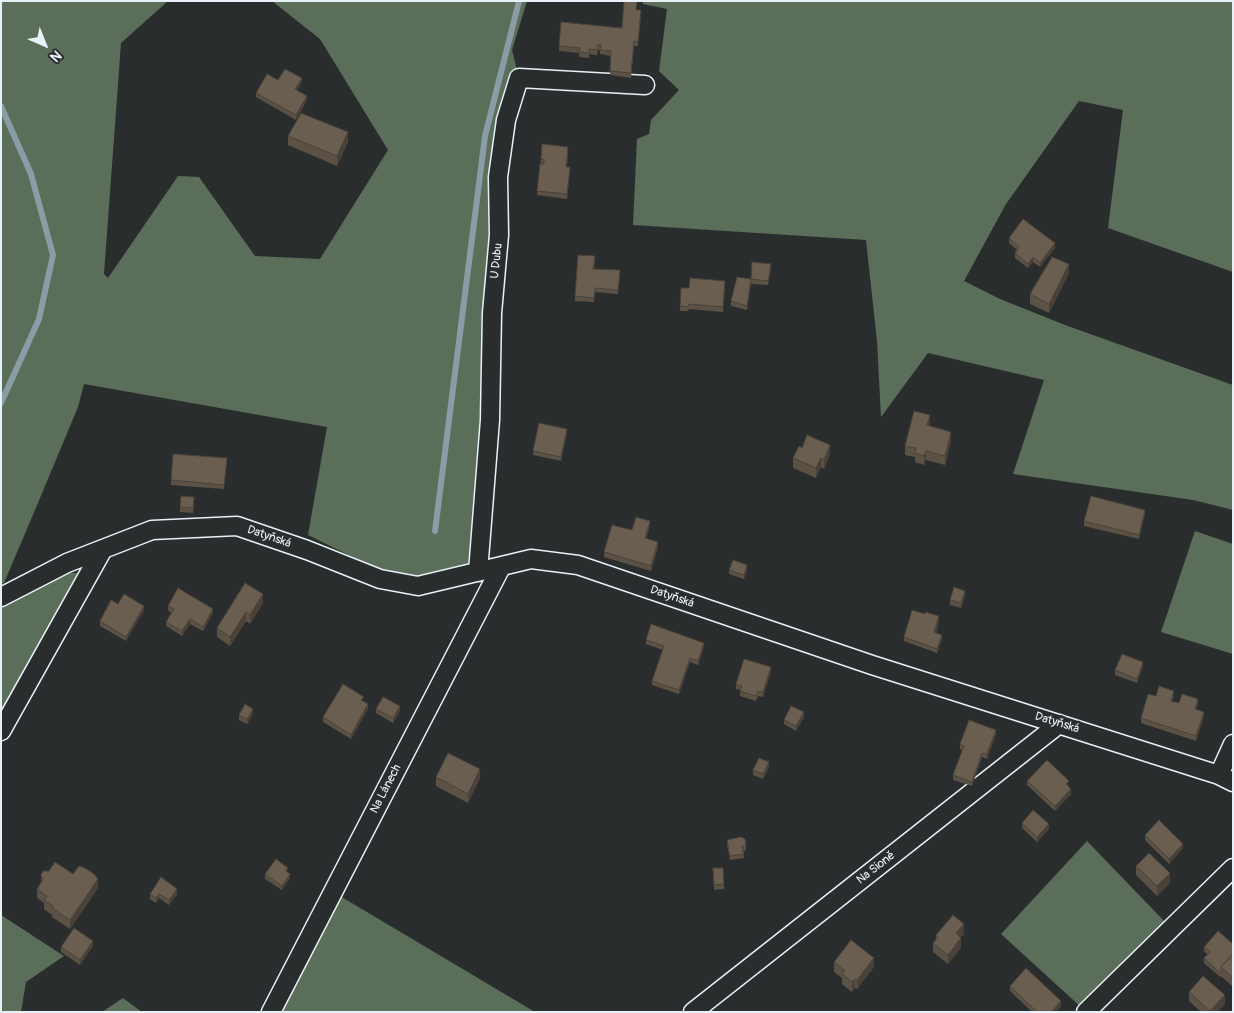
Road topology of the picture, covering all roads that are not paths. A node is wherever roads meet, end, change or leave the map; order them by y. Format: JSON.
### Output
{"nodes":[{"id":1,"x":644,"y":86,"type":"dead end"},
{"id":2,"x":103,"y":549,"type":"junction"},
{"id":3,"x":501,"y":567,"type":"junction"},
{"id":4,"x":478,"y":572,"type":"junction"},
{"id":5,"x":1,"y":597,"type":"edge"},
{"id":6,"x":1059,"y":724,"type":"junction"},
{"id":7,"x":1,"y":731,"type":"edge"},
{"id":8,"x":1233,"y":744,"type":"edge"},
{"id":9,"x":1226,"y":778,"type":"edge"},
{"id":10,"x":1233,"y":868,"type":"edge"},
{"id":11,"x":271,"y":1012,"type":"edge"},
{"id":12,"x":693,"y":1012,"type":"edge"},
{"id":13,"x":1086,"y":1012,"type":"edge"}],
"edges":[{"from":1,"to":4,"type":"street","name":"U Dubu"},
{"from":2,"to":4,"type":"street","name":"Datyňská"},
{"from":2,"to":5,"type":"street","name":"Datyňská"},
{"from":2,"to":7,"type":"street"},
{"from":3,"to":4,"type":"street","name":"Datyňská"},
{"from":3,"to":6,"type":"street","name":"Datyňská"},
{"from":3,"to":11,"type":"street","name":"Na Lánech"},
{"from":6,"to":9,"type":"street","name":"Datyňská"},
{"from":6,"to":12,"type":"street","name":"Na Sioně"},
{"from":8,"to":9,"type":"street"},
{"from":10,"to":13,"type":"street"}]}
